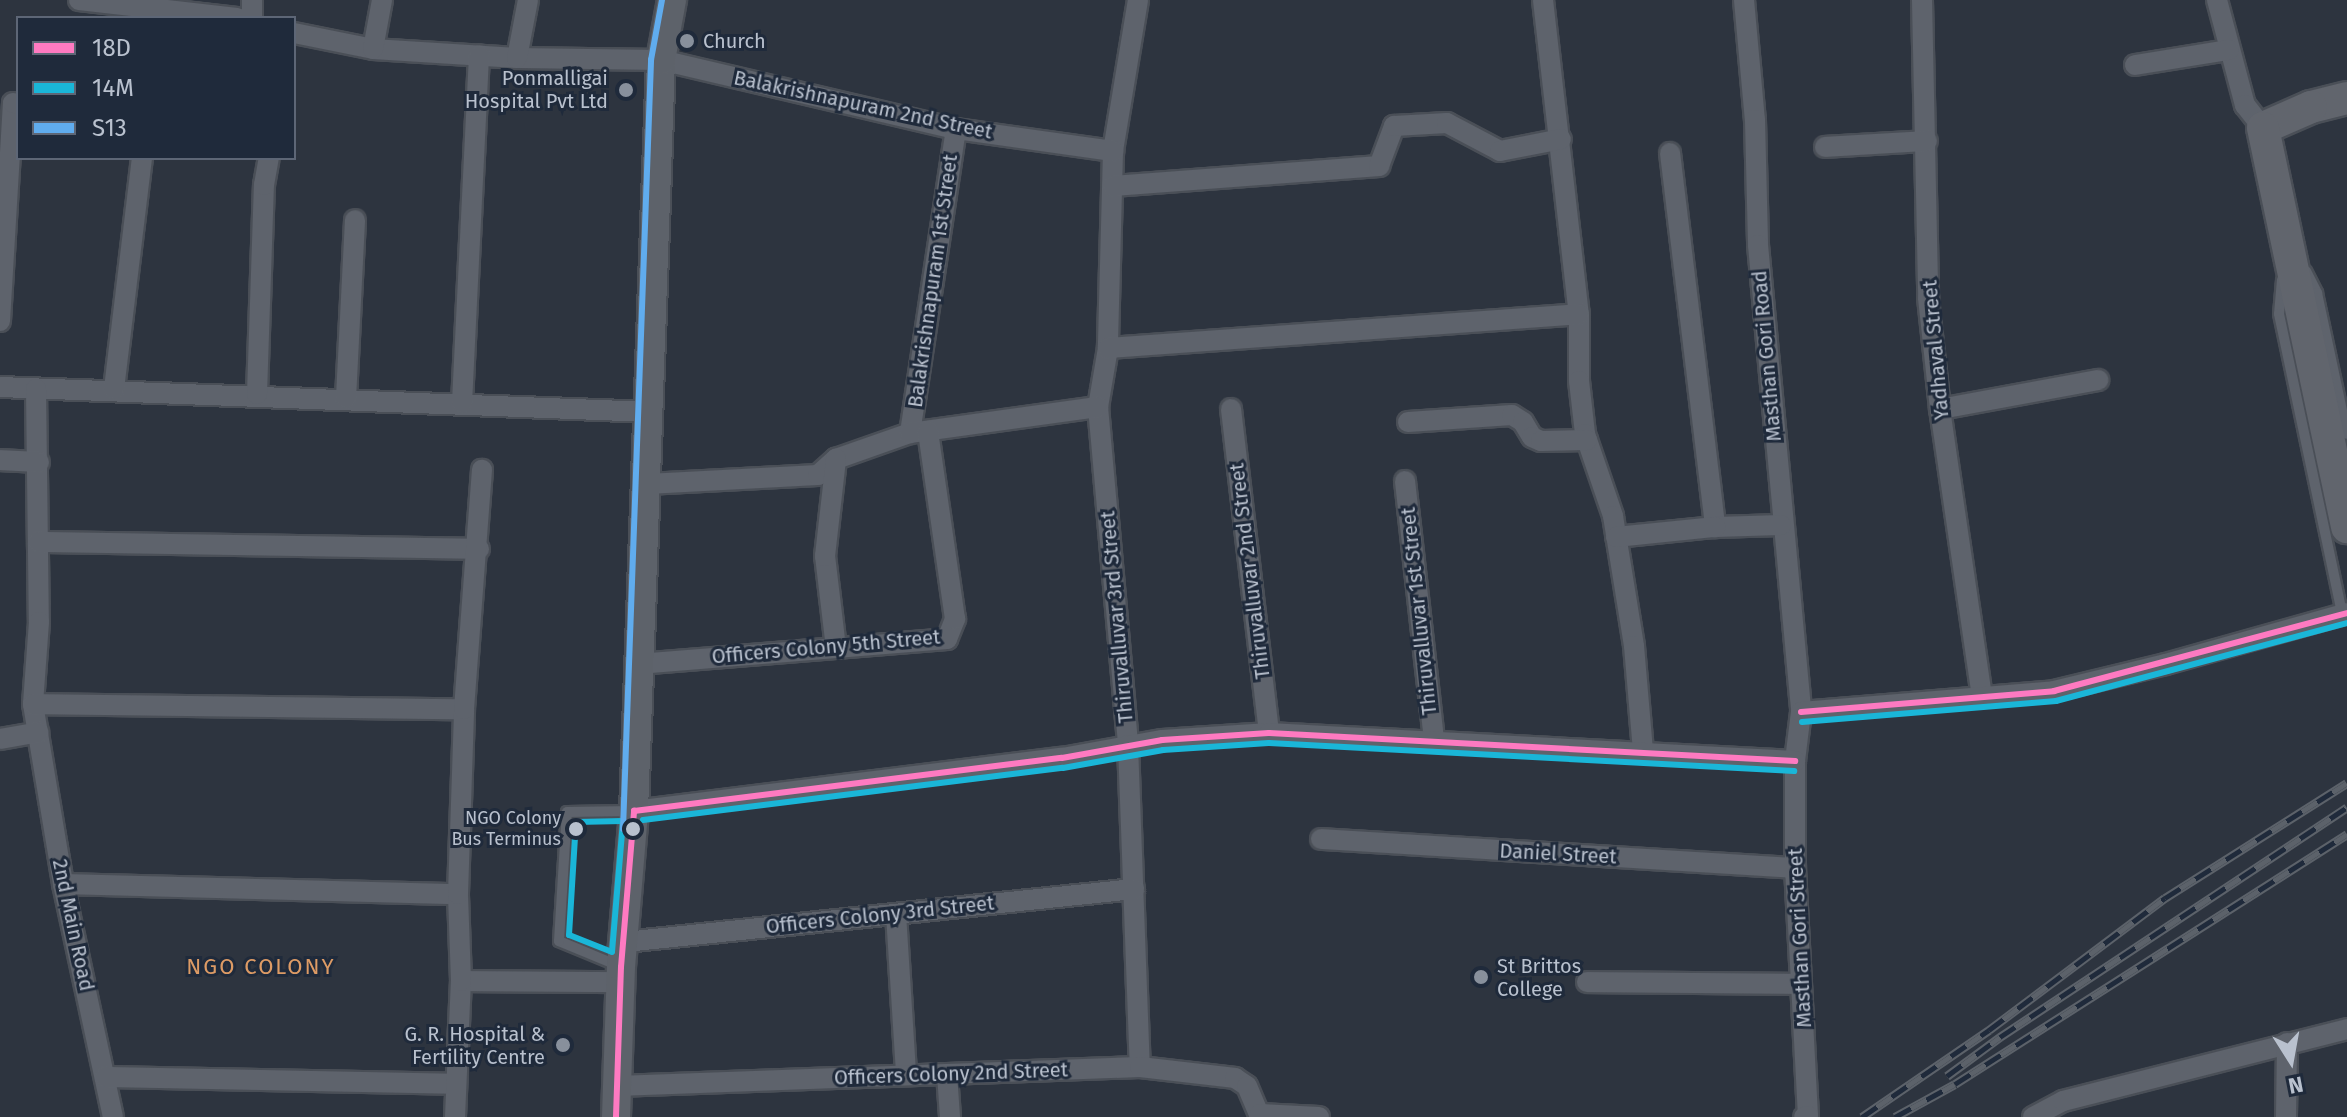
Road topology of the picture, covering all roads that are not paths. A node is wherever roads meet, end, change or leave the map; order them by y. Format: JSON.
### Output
{"nodes":[{"id":1,"x":79,"y":0,"type":"edge"},
{"id":2,"x":382,"y":0,"type":"edge"},
{"id":3,"x":528,"y":0,"type":"edge"},
{"id":4,"x":672,"y":0,"type":"edge"},
{"id":5,"x":1138,"y":0,"type":"edge"},
{"id":6,"x":1543,"y":0,"type":"edge"},
{"id":7,"x":1744,"y":0,"type":"edge"},
{"id":8,"x":1922,"y":0,"type":"edge"},
{"id":9,"x":2217,"y":0,"type":"edge"},
{"id":10,"x":219,"y":16,"type":"edge"},
{"id":11,"x":296,"y":33,"type":"edge"},
{"id":12,"x":373,"y":49,"type":"junction"},
{"id":13,"x":2229,"y":50,"type":"junction"},
{"id":14,"x":479,"y":55,"type":"junction"},
{"id":15,"x":517,"y":58,"type":"junction"},
{"id":16,"x":661,"y":60,"type":"junction"},
{"id":17,"x":2135,"y":65,"type":"dead end"},
{"id":18,"x":2347,"y":98,"type":"edge"},
{"id":19,"x":10,"y":103,"type":"edge"},
{"id":20,"x":2263,"y":128,"type":"junction"},
{"id":21,"x":956,"y":129,"type":"junction"},
{"id":22,"x":1561,"y":139,"type":"junction"},
{"id":23,"x":1927,"y":141,"type":"junction"},
{"id":24,"x":1825,"y":147,"type":"dead end"},
{"id":25,"x":1113,"y":151,"type":"junction"},
{"id":26,"x":1670,"y":153,"type":"dead end"},
{"id":27,"x":142,"y":160,"type":"edge"},
{"id":28,"x":269,"y":160,"type":"edge"},
{"id":29,"x":1113,"y":186,"type":"junction"},
{"id":30,"x":355,"y":220,"type":"dead end"},
{"id":31,"x":2287,"y":234,"type":"junction"},
{"id":32,"x":1579,"y":314,"type":"junction"},
{"id":33,"x":0,"y":321,"type":"edge"},
{"id":34,"x":1108,"y":348,"type":"junction"},
{"id":35,"x":2098,"y":380,"type":"dead end"},
{"id":36,"x":0,"y":387,"type":"edge"},
{"id":37,"x":36,"y":389,"type":"junction"},
{"id":38,"x":114,"y":389,"type":"junction"},
{"id":39,"x":257,"y":394,"type":"junction"},
{"id":40,"x":346,"y":398,"type":"junction"},
{"id":41,"x":462,"y":403,"type":"junction"},
{"id":42,"x":1098,"y":407,"type":"junction"},
{"id":43,"x":1231,"y":409,"type":"dead end"},
{"id":44,"x":1940,"y":409,"type":"junction"},
{"id":45,"x":650,"y":412,"type":"junction"},
{"id":46,"x":1408,"y":422,"type":"dead end"},
{"id":47,"x":919,"y":432,"type":"junction"},
{"id":48,"x":2347,"y":434,"type":"edge"},
{"id":49,"x":1587,"y":440,"type":"junction"},
{"id":50,"x":836,"y":459,"type":"junction"},
{"id":51,"x":0,"y":460,"type":"edge"},
{"id":52,"x":39,"y":462,"type":"junction"},
{"id":53,"x":482,"y":470,"type":"dead end"},
{"id":54,"x":1405,"y":481,"type":"dead end"},
{"id":55,"x":647,"y":484,"type":"junction"},
{"id":56,"x":1781,"y":525,"type":"junction"},
{"id":57,"x":1715,"y":527,"type":"junction"},
{"id":58,"x":2347,"y":527,"type":"edge"},
{"id":59,"x":1616,"y":537,"type":"junction"},
{"id":60,"x":38,"y":542,"type":"junction"},
{"id":61,"x":479,"y":549,"type":"junction"},
{"id":62,"x":2344,"y":613,"type":"edge"},
{"id":63,"x":836,"y":648,"type":"junction"},
{"id":64,"x":638,"y":664,"type":"junction"},
{"id":65,"x":1982,"y":696,"type":"junction"},
{"id":66,"x":33,"y":704,"type":"junction"},
{"id":67,"x":464,"y":709,"type":"junction"},
{"id":68,"x":1801,"y":712,"type":"junction"},
{"id":69,"x":38,"y":732,"type":"junction"},
{"id":70,"x":1269,"y":733,"type":"junction"},
{"id":71,"x":0,"y":739,"type":"edge"},
{"id":72,"x":1434,"y":741,"type":"junction"},
{"id":73,"x":1128,"y":745,"type":"junction"},
{"id":74,"x":1643,"y":751,"type":"junction"},
{"id":75,"x":1795,"y":761,"type":"junction"},
{"id":76,"x":634,"y":811,"type":"junction"},
{"id":77,"x":1321,"y":839,"type":"dead end"},
{"id":78,"x":1795,"y":868,"type":"junction"},
{"id":79,"x":63,"y":884,"type":"junction"},
{"id":80,"x":1134,"y":889,"type":"junction"},
{"id":81,"x":458,"y":894,"type":"junction"},
{"id":82,"x":896,"y":914,"type":"junction"},
{"id":83,"x":622,"y":963,"type":"junction"},
{"id":84,"x":461,"y":981,"type":"junction"},
{"id":85,"x":1587,"y":982,"type":"dead end"},
{"id":86,"x":1801,"y":984,"type":"junction"},
{"id":87,"x":2347,"y":1029,"type":"edge"},
{"id":88,"x":2287,"y":1043,"type":"junction"},
{"id":89,"x":1140,"y":1067,"type":"junction"},
{"id":90,"x":947,"y":1074,"type":"junction"},
{"id":91,"x":906,"y":1075,"type":"junction"},
{"id":92,"x":105,"y":1077,"type":"junction"},
{"id":93,"x":455,"y":1084,"type":"junction"},
{"id":94,"x":617,"y":1086,"type":"junction"},
{"id":95,"x":1260,"y":1115,"type":"edge"},
{"id":96,"x":1806,"y":1116,"type":"edge"},
{"id":97,"x":113,"y":1117,"type":"edge"},
{"id":98,"x":455,"y":1117,"type":"edge"},
{"id":99,"x":616,"y":1117,"type":"edge"},
{"id":100,"x":950,"y":1117,"type":"edge"},
{"id":101,"x":1319,"y":1117,"type":"edge"},
{"id":102,"x":2033,"y":1117,"type":"edge"},
{"id":103,"x":2286,"y":1117,"type":"edge"}],
"edges":[{"from":1,"to":10,"type":"street"},
{"from":2,"to":12,"type":"street"},
{"from":3,"to":15,"type":"street"},
{"from":4,"to":16,"type":"street"},
{"from":5,"to":25,"type":"street","name":"Thiruvalluvar 3rd Street"},
{"from":6,"to":22,"type":"street"},
{"from":7,"to":56,"type":"street","name":"Masthan Gori Road"},
{"from":8,"to":23,"type":"street","name":"Yadhaval Street"},
{"from":9,"to":13,"type":"street"},
{"from":11,"to":12,"type":"street","name":"Balakrishnapuram 2nd Street"},
{"from":12,"to":14,"type":"street","name":"Balakrishnapuram 2nd Street"},
{"from":13,"to":17,"type":"street"},
{"from":13,"to":20,"type":"street"},
{"from":14,"to":15,"type":"street","name":"Balakrishnapuram 2nd Street"},
{"from":14,"to":41,"type":"street"},
{"from":15,"to":16,"type":"street","name":"Balakrishnapuram 2nd Street"},
{"from":16,"to":21,"type":"street","name":"Balakrishnapuram 2nd Street"},
{"from":16,"to":45,"type":"street"},
{"from":18,"to":20,"type":"main road"},
{"from":19,"to":33,"type":"street"},
{"from":20,"to":31,"type":"main road"},
{"from":21,"to":25,"type":"street","name":"Balakrishnapuram 2nd Street"},
{"from":21,"to":47,"type":"street","name":"Balakrishnapuram 1st Street"},
{"from":22,"to":29,"type":"street"},
{"from":22,"to":32,"type":"street"},
{"from":23,"to":24,"type":"street"},
{"from":23,"to":44,"type":"street","name":"Yadhaval Street"},
{"from":25,"to":29,"type":"street","name":"Thiruvalluvar 3rd Street"},
{"from":26,"to":57,"type":"street"},
{"from":27,"to":38,"type":"street"},
{"from":28,"to":39,"type":"street"},
{"from":29,"to":34,"type":"street","name":"Thiruvalluvar 3rd Street"},
{"from":30,"to":40,"type":"street"},
{"from":31,"to":48,"type":"lane"},
{"from":31,"to":58,"type":"main road"},
{"from":31,"to":62,"type":"lane"},
{"from":32,"to":34,"type":"street"},
{"from":32,"to":49,"type":"street"},
{"from":34,"to":42,"type":"street","name":"Thiruvalluvar 3rd Street"},
{"from":35,"to":44,"type":"street"},
{"from":36,"to":37,"type":"street"},
{"from":37,"to":38,"type":"street"},
{"from":37,"to":52,"type":"street","name":"2nd Main Road"},
{"from":38,"to":39,"type":"street"},
{"from":39,"to":40,"type":"street"},
{"from":40,"to":41,"type":"street"},
{"from":41,"to":45,"type":"street"},
{"from":42,"to":47,"type":"street"},
{"from":42,"to":73,"type":"street","name":"Thiruvalluvar 3rd Street"},
{"from":43,"to":70,"type":"street","name":"Thiruvalluvar 2nd Street"},
{"from":44,"to":65,"type":"street","name":"Yadhaval Street"},
{"from":45,"to":55,"type":"street"},
{"from":46,"to":49,"type":"street"},
{"from":47,"to":50,"type":"street"},
{"from":47,"to":63,"type":"street","name":"Officers Colony 5th Street"},
{"from":49,"to":59,"type":"street"},
{"from":50,"to":55,"type":"street"},
{"from":50,"to":63,"type":"street"},
{"from":51,"to":52,"type":"street"},
{"from":52,"to":60,"type":"street","name":"2nd Main Road"},
{"from":53,"to":61,"type":"street"},
{"from":54,"to":72,"type":"street","name":"Thiruvalluvar 1st Street"},
{"from":55,"to":64,"type":"street"},
{"from":56,"to":57,"type":"street"},
{"from":56,"to":68,"type":"street","name":"Masthan Gori Road"},
{"from":57,"to":59,"type":"street"},
{"from":59,"to":74,"type":"street"},
{"from":60,"to":61,"type":"street"},
{"from":60,"to":66,"type":"street","name":"2nd Main Road"},
{"from":61,"to":67,"type":"street"},
{"from":62,"to":65,"type":"street"},
{"from":63,"to":64,"type":"street","name":"Officers Colony 5th Street"},
{"from":64,"to":76,"type":"street"},
{"from":65,"to":68,"type":"street"},
{"from":66,"to":67,"type":"street"},
{"from":66,"to":69,"type":"street","name":"2nd Main Road"},
{"from":67,"to":81,"type":"street"},
{"from":68,"to":75,"type":"street","name":"Masthan Gori Street"},
{"from":69,"to":71,"type":"street"},
{"from":69,"to":79,"type":"street","name":"2nd Main Road"},
{"from":70,"to":72,"type":"street"},
{"from":70,"to":73,"type":"street"},
{"from":72,"to":74,"type":"street"},
{"from":73,"to":76,"type":"street"},
{"from":73,"to":80,"type":"street","name":"Thiruvalluvar 3rd Street"},
{"from":74,"to":75,"type":"street"},
{"from":75,"to":78,"type":"street","name":"Masthan Gori Street"},
{"from":76,"to":83,"type":"street"},
{"from":76,"to":83,"type":"lane"},
{"from":77,"to":78,"type":"street","name":"Daniel Street"},
{"from":78,"to":86,"type":"street","name":"Masthan Gori Street"},
{"from":79,"to":81,"type":"street"},
{"from":79,"to":92,"type":"street","name":"2nd Main Road"},
{"from":80,"to":82,"type":"street","name":"Officers Colony 3rd Street"},
{"from":80,"to":89,"type":"street","name":"Thiruvalluvar 3rd Street"},
{"from":81,"to":84,"type":"street"},
{"from":82,"to":83,"type":"street","name":"Officers Colony 3rd Street"},
{"from":82,"to":91,"type":"street"},
{"from":83,"to":84,"type":"street","name":"Officers Colony 3rd Street"},
{"from":83,"to":94,"type":"street"},
{"from":84,"to":93,"type":"street"},
{"from":85,"to":86,"type":"street"},
{"from":86,"to":96,"type":"street","name":"Masthan Gori Street"},
{"from":87,"to":88,"type":"street"},
{"from":88,"to":102,"type":"street"},
{"from":88,"to":103,"type":"street"},
{"from":89,"to":90,"type":"street","name":"Officers Colony 2nd Street"},
{"from":89,"to":95,"type":"street","name":"Officers Colony 2nd Street"},
{"from":90,"to":91,"type":"street","name":"Officers Colony 2nd Street"},
{"from":90,"to":100,"type":"street"},
{"from":91,"to":94,"type":"street","name":"Officers Colony 2nd Street"},
{"from":92,"to":93,"type":"street"},
{"from":92,"to":97,"type":"street","name":"2nd Main Road"},
{"from":93,"to":98,"type":"street"},
{"from":94,"to":99,"type":"street"},
{"from":95,"to":101,"type":"street"}]}
